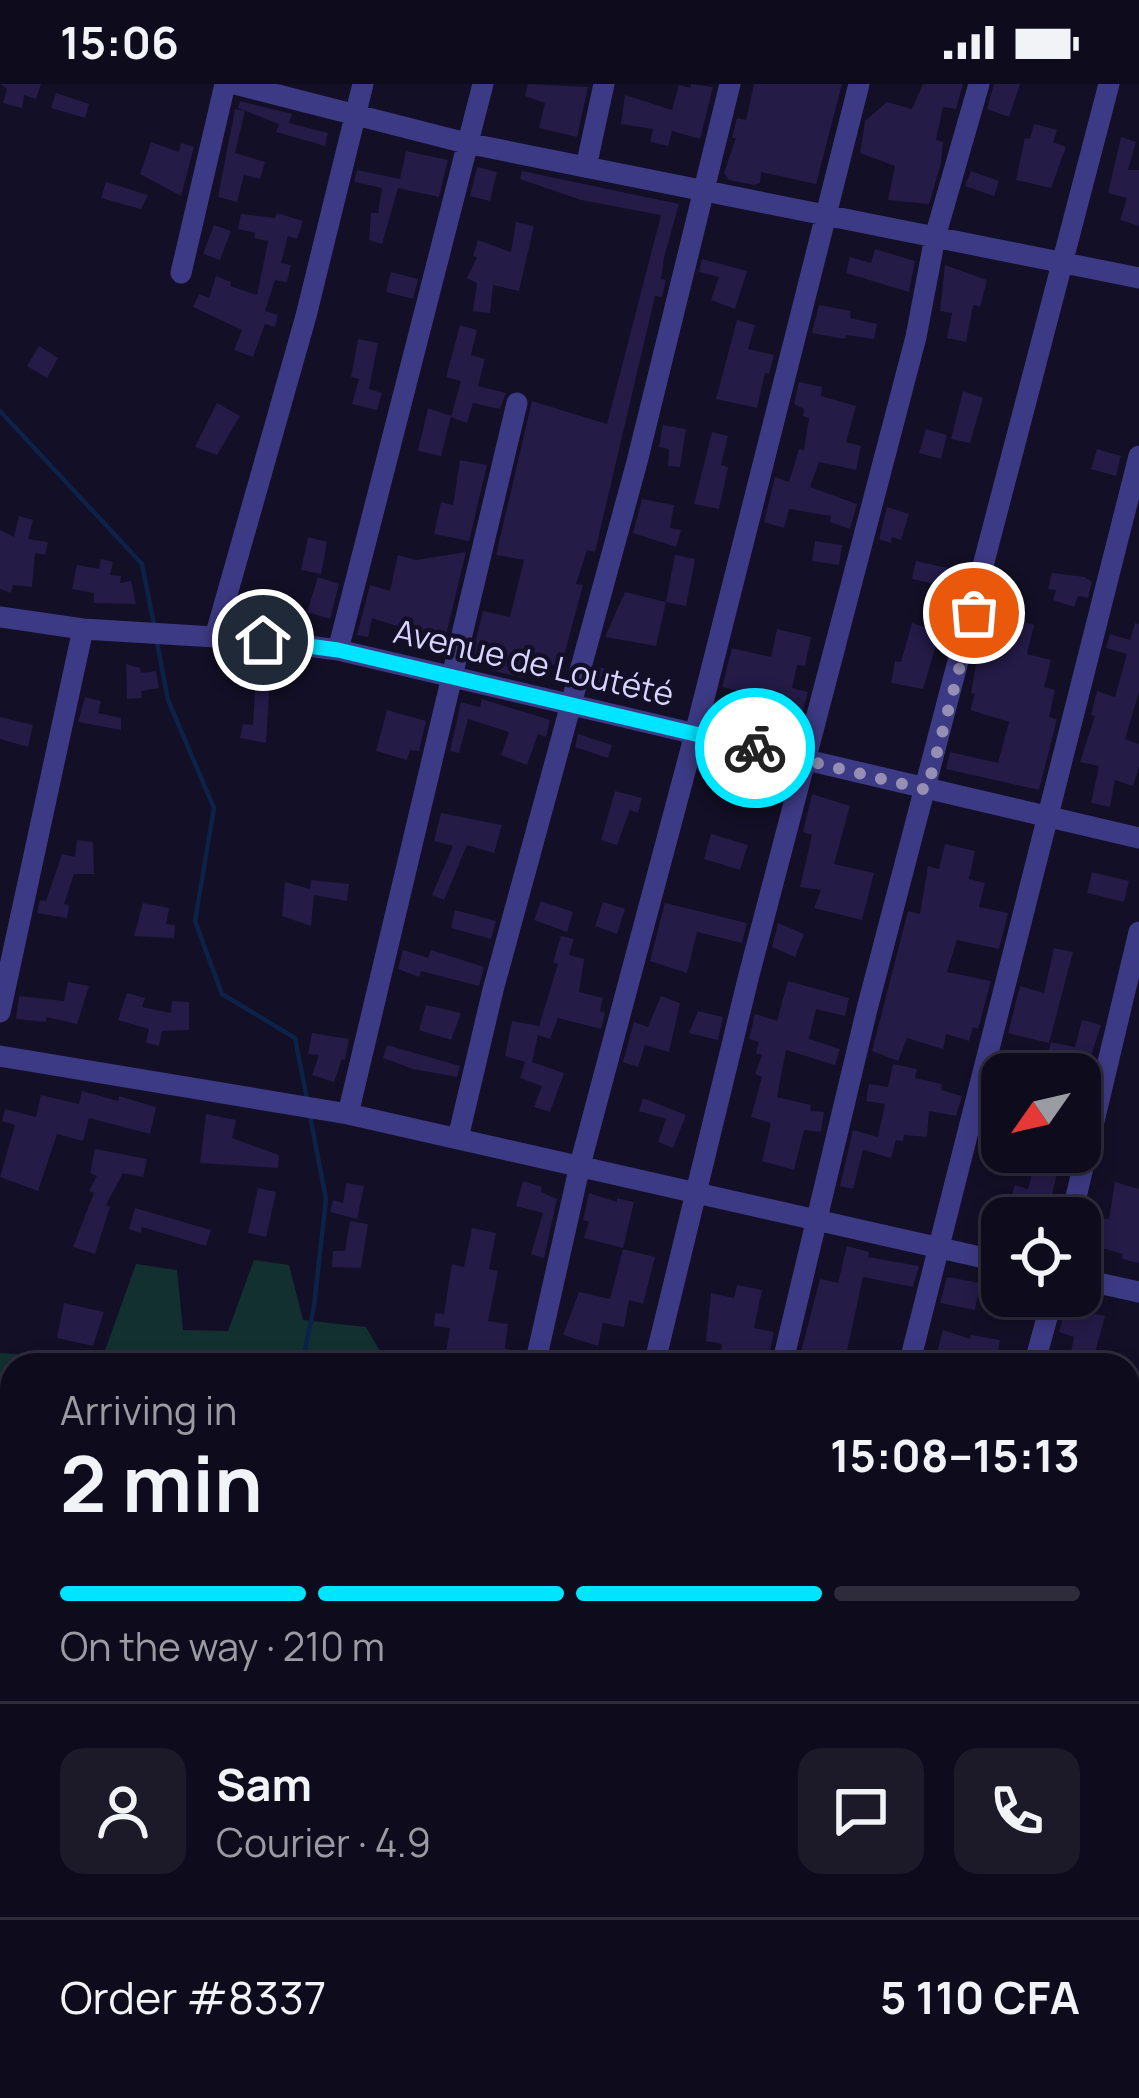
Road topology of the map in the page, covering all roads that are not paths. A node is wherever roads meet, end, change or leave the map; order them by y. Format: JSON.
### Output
{"nodes":[{"id":1,"x":225,"y":84,"type":"edge"},
{"id":2,"x":235,"y":84,"type":"edge"},
{"id":3,"x":364,"y":84,"type":"edge"},
{"id":4,"x":483,"y":84,"type":"edge"},
{"id":5,"x":604,"y":84,"type":"edge"},
{"id":6,"x":730,"y":84,"type":"edge"},
{"id":7,"x":859,"y":84,"type":"edge"},
{"id":8,"x":979,"y":84,"type":"edge"},
{"id":9,"x":1109,"y":84,"type":"edge"},
{"id":10,"x":356,"y":116,"type":"junction"},
{"id":11,"x":466,"y":142,"type":"junction"},
{"id":12,"x":586,"y":167,"type":"junction"},
{"id":13,"x":704,"y":187,"type":"junction"},
{"id":14,"x":826,"y":214,"type":"junction"},
{"id":15,"x":935,"y":237,"type":"junction"},
{"id":16,"x":1064,"y":261,"type":"junction"},
{"id":17,"x":181,"y":272,"type":"dead end"},
{"id":18,"x":1139,"y":278,"type":"edge"},
{"id":19,"x":518,"y":404,"type":"dead end"},
{"id":20,"x":1139,"y":456,"type":"edge"},
{"id":21,"x":0,"y":617,"type":"edge"},
{"id":22,"x":83,"y":629,"type":"junction"},
{"id":23,"x":215,"y":637,"type":"junction"},
{"id":24,"x":338,"y":650,"type":"junction"},
{"id":25,"x":449,"y":679,"type":"junction"},
{"id":26,"x":570,"y":704,"type":"junction"},
{"id":27,"x":695,"y":734,"type":"junction"},
{"id":28,"x":808,"y":760,"type":"junction"},
{"id":29,"x":927,"y":790,"type":"junction"},
{"id":30,"x":1048,"y":819,"type":"junction"},
{"id":31,"x":1139,"y":838,"type":"edge"},
{"id":32,"x":1139,"y":932,"type":"edge"},
{"id":33,"x":0,"y":1012,"type":"edge"},
{"id":34,"x":0,"y":1056,"type":"edge"},
{"id":35,"x":348,"y":1114,"type":"junction"},
{"id":36,"x":458,"y":1138,"type":"junction"},
{"id":37,"x":580,"y":1165,"type":"junction"},
{"id":38,"x":698,"y":1190,"type":"junction"},
{"id":39,"x":1077,"y":1197,"type":"edge"},
{"id":40,"x":818,"y":1218,"type":"junction"},
{"id":41,"x":940,"y":1248,"type":"junction"},
{"id":42,"x":981,"y":1257,"type":"edge"},
{"id":43,"x":1101,"y":1284,"type":"edge"},
{"id":44,"x":1139,"y":1292,"type":"edge"},
{"id":45,"x":1047,"y":1317,"type":"edge"},
{"id":46,"x":539,"y":1353,"type":"edge"},
{"id":47,"x":657,"y":1353,"type":"edge"},
{"id":48,"x":785,"y":1353,"type":"edge"},
{"id":49,"x":912,"y":1353,"type":"edge"},
{"id":50,"x":1037,"y":1353,"type":"edge"}],
"edges":[{"from":1,"to":17,"type":"street"},
{"from":2,"to":10,"type":"street"},
{"from":3,"to":10,"type":"street"},
{"from":4,"to":11,"type":"street"},
{"from":5,"to":12,"type":"street"},
{"from":6,"to":13,"type":"street"},
{"from":7,"to":14,"type":"street"},
{"from":8,"to":15,"type":"street"},
{"from":9,"to":16,"type":"street"},
{"from":10,"to":11,"type":"street"},
{"from":10,"to":23,"type":"street"},
{"from":11,"to":12,"type":"street"},
{"from":11,"to":24,"type":"street"},
{"from":12,"to":13,"type":"street"},
{"from":13,"to":14,"type":"street"},
{"from":13,"to":26,"type":"street"},
{"from":14,"to":15,"type":"street"},
{"from":14,"to":27,"type":"street"},
{"from":15,"to":16,"type":"street"},
{"from":15,"to":28,"type":"street"},
{"from":16,"to":18,"type":"street"},
{"from":16,"to":29,"type":"street"},
{"from":19,"to":25,"type":"street"},
{"from":20,"to":30,"type":"street"},
{"from":21,"to":22,"type":"street","name":"Avenue de Loutété"},
{"from":22,"to":23,"type":"street","name":"Avenue de Loutété"},
{"from":22,"to":33,"type":"street"},
{"from":23,"to":24,"type":"street","name":"Avenue de Loutété"},
{"from":24,"to":25,"type":"street","name":"Avenue de Loutété"},
{"from":25,"to":26,"type":"street","name":"Avenue de Loutété"},
{"from":25,"to":35,"type":"street"},
{"from":26,"to":27,"type":"street","name":"Avenue de Loutété"},
{"from":26,"to":36,"type":"street"},
{"from":27,"to":28,"type":"street","name":"Avenue de Loutété"},
{"from":27,"to":37,"type":"street"},
{"from":28,"to":29,"type":"street","name":"Avenue de Loutété"},
{"from":28,"to":38,"type":"street"},
{"from":29,"to":30,"type":"street","name":"Avenue de Loutété"},
{"from":29,"to":40,"type":"street"},
{"from":30,"to":31,"type":"street","name":"Avenue de Loutété"},
{"from":30,"to":41,"type":"street"},
{"from":32,"to":39,"type":"street"},
{"from":34,"to":35,"type":"street"},
{"from":35,"to":36,"type":"street"},
{"from":36,"to":37,"type":"street"},
{"from":37,"to":38,"type":"street"},
{"from":37,"to":46,"type":"street"},
{"from":38,"to":40,"type":"street"},
{"from":38,"to":47,"type":"street"},
{"from":40,"to":41,"type":"street"},
{"from":40,"to":48,"type":"street"},
{"from":41,"to":42,"type":"street"},
{"from":41,"to":49,"type":"street"},
{"from":43,"to":44,"type":"street"},
{"from":45,"to":50,"type":"street"}]}
